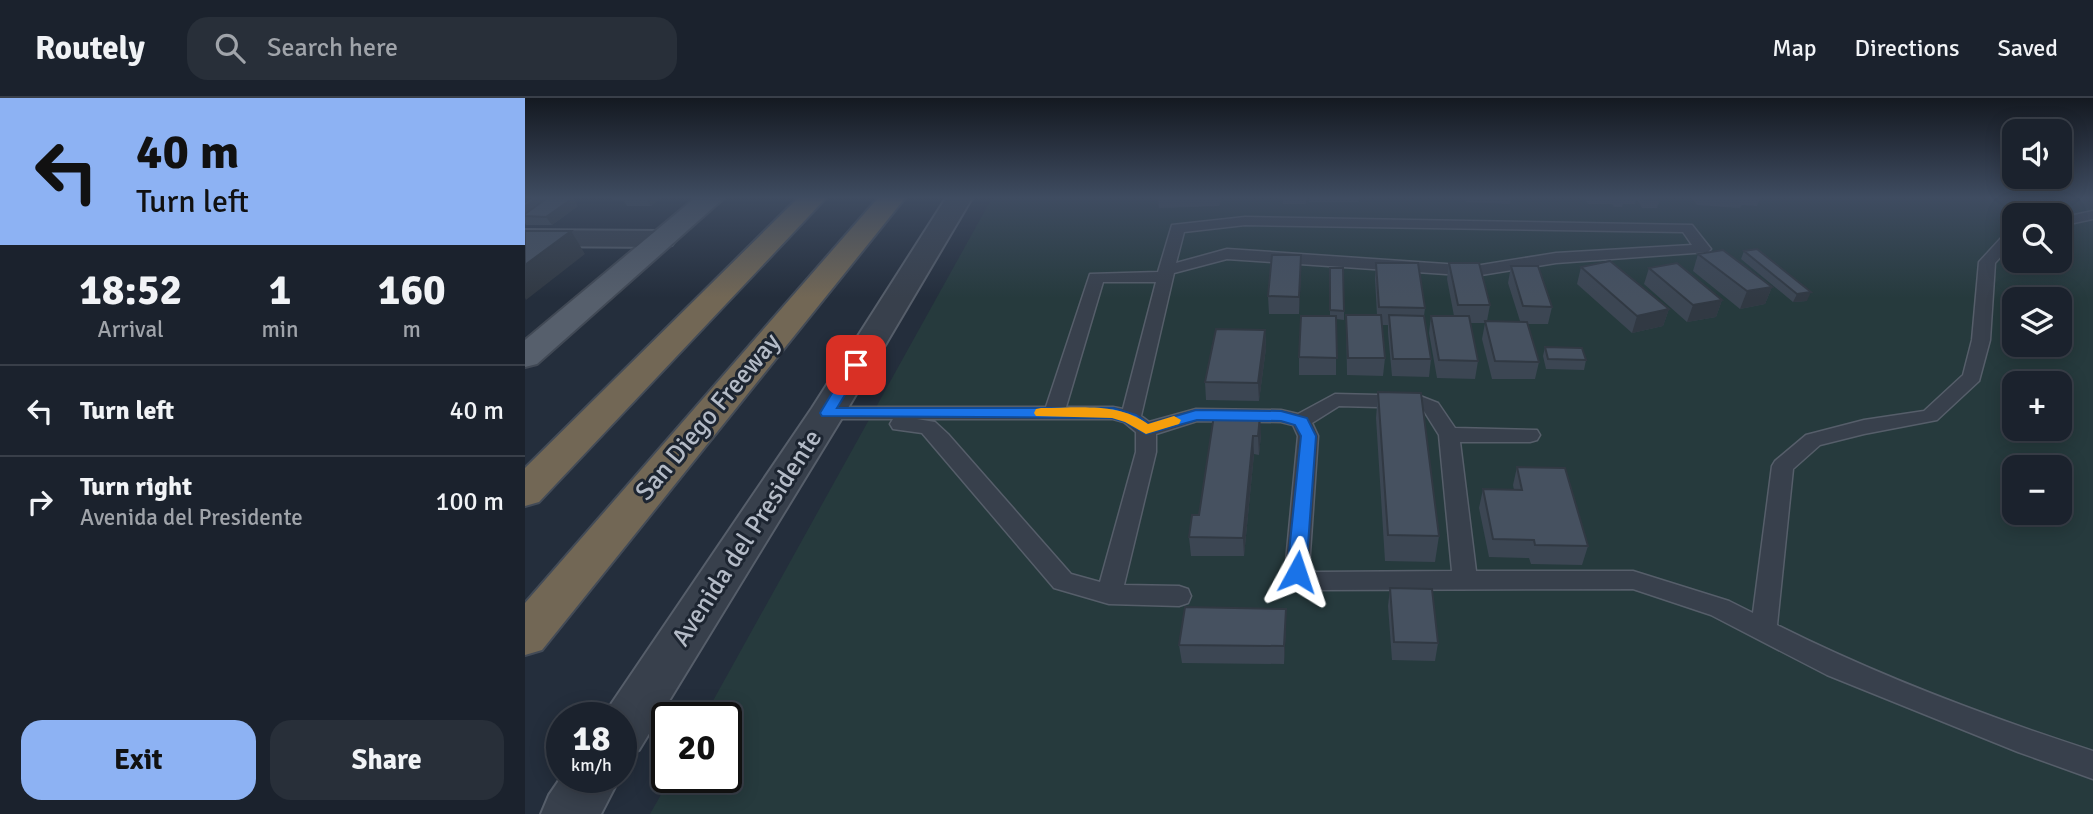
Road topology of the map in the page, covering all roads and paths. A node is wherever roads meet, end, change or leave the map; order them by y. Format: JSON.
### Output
{"nodes":[{"id":1,"x":671,"y":231,"type":"edge"},
{"id":2,"x":780,"y":231,"type":"edge"},
{"id":3,"x":864,"y":231,"type":"edge"},
{"id":4,"x":939,"y":231,"type":"edge"},
{"id":5,"x":1176,"y":231,"type":"edge"},
{"id":6,"x":1397,"y":231,"type":"edge"},
{"id":7,"x":1654,"y":231,"type":"edge"},
{"id":8,"x":1690,"y":231,"type":"edge"},
{"id":9,"x":525,"y":238,"type":"edge"},
{"id":10,"x":662,"y":239,"type":"junction"},
{"id":11,"x":1551,"y":242,"type":"junction"},
{"id":12,"x":2002,"y":246,"type":"edge"},
{"id":13,"x":1167,"y":274,"type":"junction"},
{"id":14,"x":525,"y":357,"type":"edge"},
{"id":15,"x":1053,"y":413,"type":"junction"},
{"id":16,"x":823,"y":420,"type":"junction"},
{"id":17,"x":1301,"y":421,"type":"junction"},
{"id":18,"x":1139,"y":424,"type":"junction"},
{"id":19,"x":1449,"y":435,"type":"junction"},
{"id":20,"x":1530,"y":435,"type":"dead end"},
{"id":21,"x":525,"y":492,"type":"edge"},
{"id":22,"x":1465,"y":580,"type":"junction"},
{"id":23,"x":1109,"y":594,"type":"junction"},
{"id":24,"x":1179,"y":596,"type":"dead end"},
{"id":25,"x":1765,"y":631,"type":"junction"},
{"id":26,"x":525,"y":636,"type":"edge"},
{"id":27,"x":637,"y":708,"type":"edge"},
{"id":28,"x":2093,"y":765,"type":"edge"},
{"id":29,"x":583,"y":793,"type":"edge"},
{"id":30,"x":569,"y":814,"type":"edge"}],
"edges":[{"from":1,"to":10,"type":"main road"},
{"from":2,"to":21,"type":"highway"},
{"from":3,"to":26,"type":"highway","name":"San Diego Freeway"},
{"from":4,"to":16,"type":"street","name":"Avenida del Presidente"},
{"from":5,"to":13,"type":"lane"},
{"from":6,"to":11,"type":"lane"},
{"from":7,"to":11,"type":"lane"},
{"from":8,"to":11,"type":"lane"},
{"from":9,"to":10,"type":"street"},
{"from":10,"to":14,"type":"main road"},
{"from":11,"to":13,"type":"lane"},
{"from":12,"to":25,"type":"lane"},
{"from":13,"to":15,"type":"lane"},
{"from":13,"to":18,"type":"lane"},
{"from":15,"to":16,"type":"lane"},
{"from":15,"to":18,"type":"lane"},
{"from":16,"to":23,"type":"lane"},
{"from":16,"to":27,"type":"street","name":"Avenida del Presidente"},
{"from":17,"to":18,"type":"lane"},
{"from":17,"to":19,"type":"lane"},
{"from":17,"to":22,"type":"lane"},
{"from":18,"to":23,"type":"lane"},
{"from":19,"to":20,"type":"lane"},
{"from":19,"to":22,"type":"lane"},
{"from":22,"to":25,"type":"lane"},
{"from":23,"to":24,"type":"lane"},
{"from":25,"to":28,"type":"lane"},
{"from":29,"to":30,"type":"street"}]}
